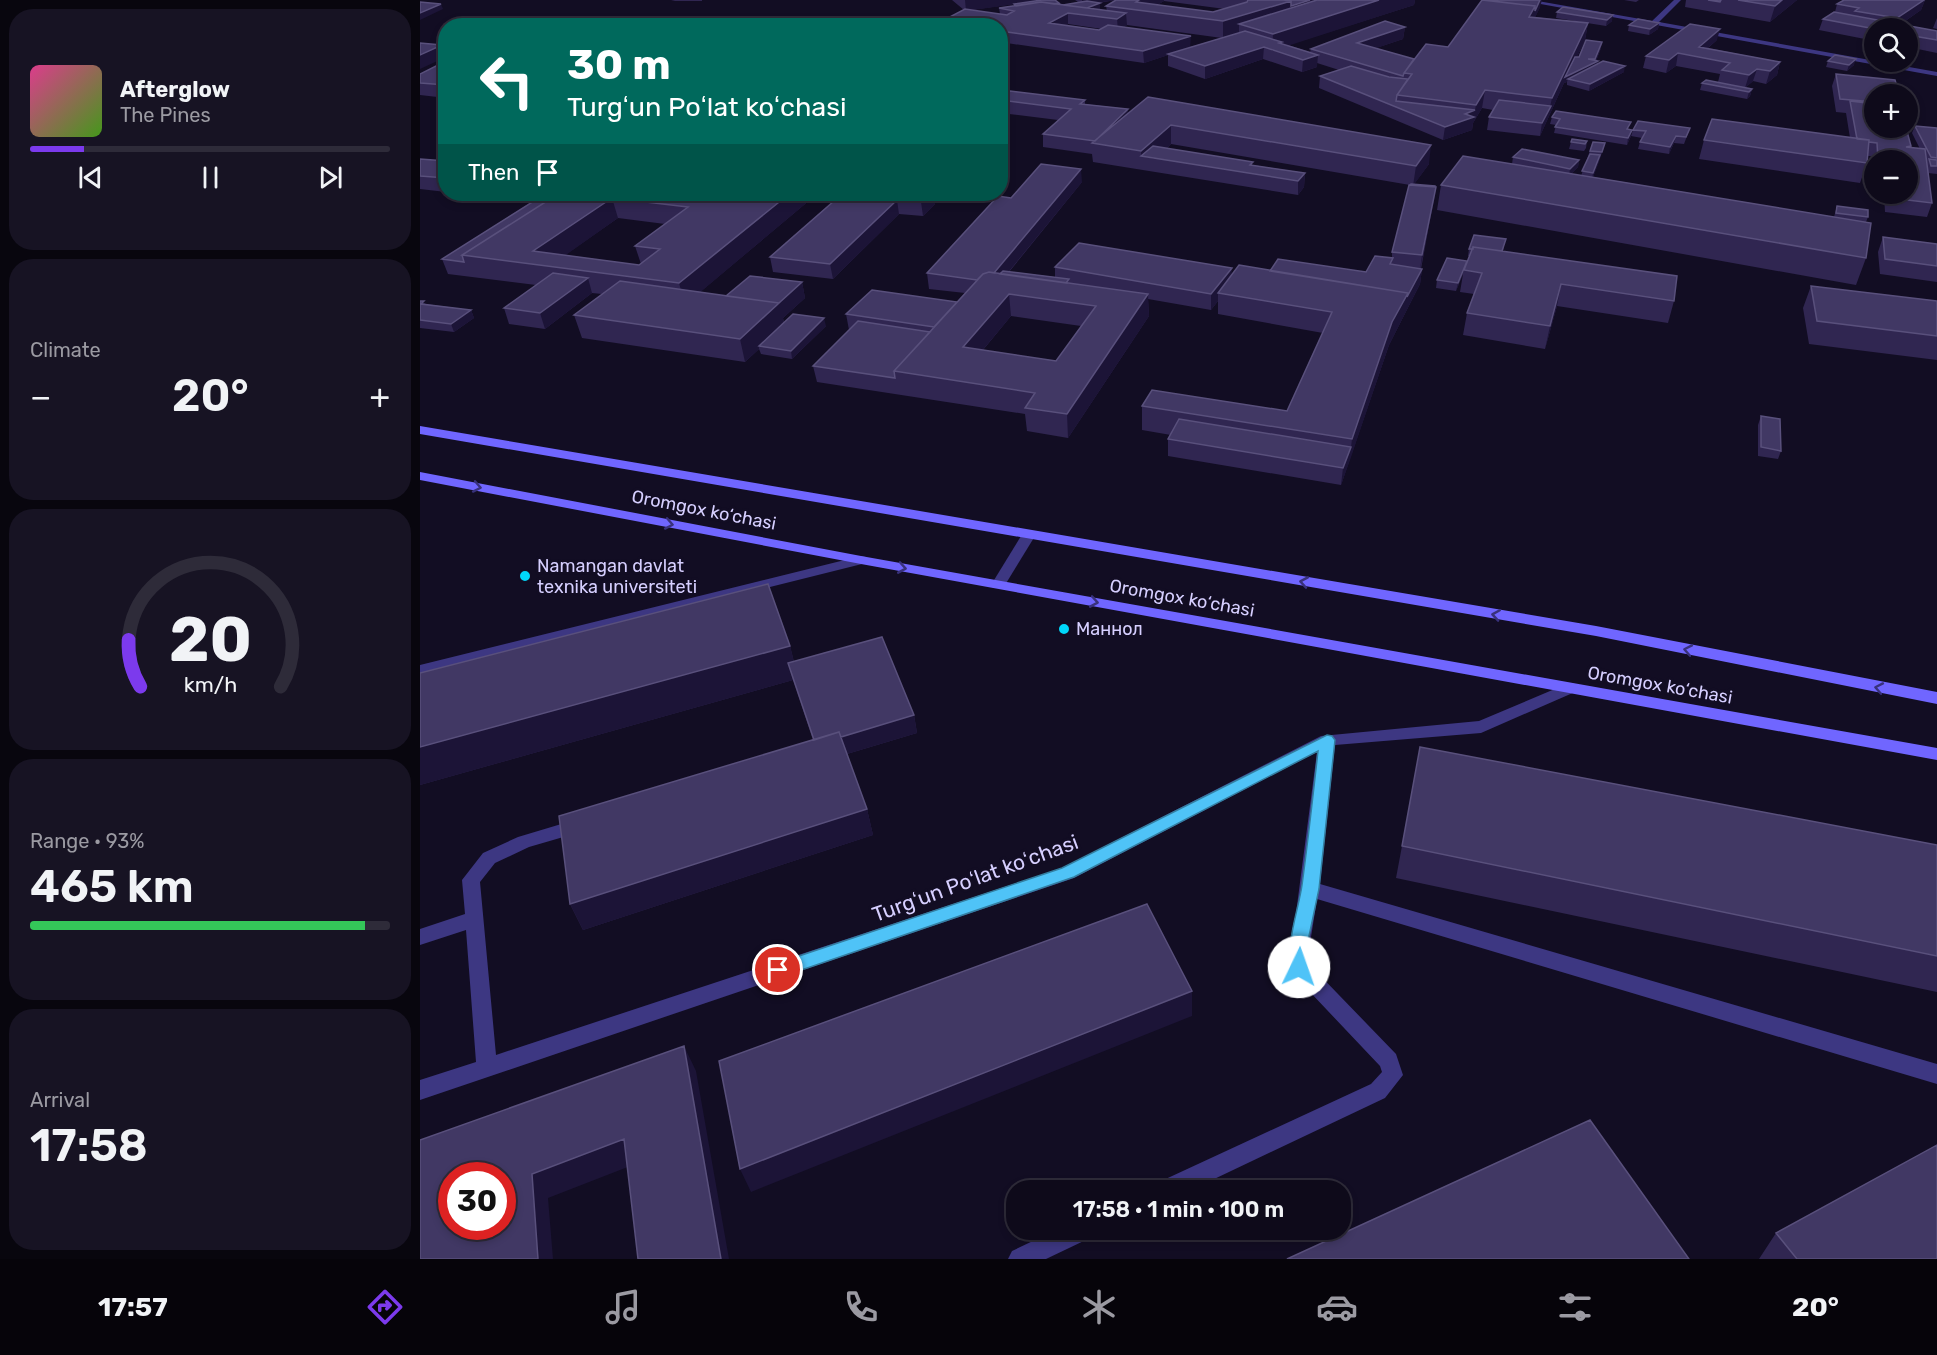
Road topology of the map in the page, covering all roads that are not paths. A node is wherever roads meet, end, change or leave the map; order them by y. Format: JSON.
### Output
{"nodes":[{"id":1,"x":1521,"y":0,"type":"edge"},
{"id":2,"x":1678,"y":0,"type":"edge"},
{"id":3,"x":1654,"y":23,"type":"junction"},
{"id":4,"x":1937,"y":74,"type":"edge"},
{"id":5,"x":420,"y":430,"type":"edge"},
{"id":6,"x":420,"y":476,"type":"edge"},
{"id":7,"x":1028,"y":536,"type":"junction"},
{"id":8,"x":861,"y":560,"type":"junction"},
{"id":9,"x":998,"y":585,"type":"junction"},
{"id":10,"x":420,"y":670,"type":"edge"},
{"id":11,"x":1569,"y":688,"type":"junction"},
{"id":12,"x":1937,"y":698,"type":"edge"},
{"id":13,"x":1327,"y":740,"type":"junction"},
{"id":14,"x":1937,"y":754,"type":"edge"},
{"id":15,"x":590,"y":822,"type":"edge"},
{"id":16,"x":1310,"y":889,"type":"junction"},
{"id":17,"x":474,"y":919,"type":"junction"},
{"id":18,"x":420,"y":937,"type":"edge"},
{"id":19,"x":487,"y":1068,"type":"junction"},
{"id":20,"x":1937,"y":1074,"type":"edge"},
{"id":21,"x":420,"y":1090,"type":"edge"},
{"id":22,"x":1188,"y":1180,"type":"edge"},
{"id":23,"x":1061,"y":1240,"type":"edge"},
{"id":24,"x":1020,"y":1259,"type":"edge"}],
"edges":[{"from":1,"to":3,"type":"street"},
{"from":2,"to":3,"type":"street"},
{"from":3,"to":4,"type":"street"},
{"from":5,"to":7,"type":"main road","name":"Oromgox ko‘chasi"},
{"from":6,"to":8,"type":"main road","name":"Oromgox ko‘chasi","one_way":true},
{"from":7,"to":9,"type":"street"},
{"from":12,"to":7,"type":"main road","name":"Oromgox ko‘chasi","one_way":true},
{"from":8,"to":9,"type":"main road","name":"Oromgox ko‘chasi","one_way":true},
{"from":8,"to":10,"type":"street"},
{"from":9,"to":11,"type":"main road","name":"Oromgox ko‘chasi","one_way":true},
{"from":11,"to":13,"type":"street","name":"Turgʻun Poʻlat koʻchasi"},
{"from":11,"to":14,"type":"main road","name":"Oromgox ko‘chasi"},
{"from":13,"to":16,"type":"street"},
{"from":13,"to":19,"type":"street","name":"Turgʻun Poʻlat koʻchasi"},
{"from":15,"to":17,"type":"street"},
{"from":16,"to":20,"type":"street"},
{"from":16,"to":22,"type":"street"},
{"from":17,"to":18,"type":"street"},
{"from":17,"to":19,"type":"street"},
{"from":19,"to":21,"type":"street","name":"Turgʻun Poʻlat koʻchasi"},
{"from":23,"to":24,"type":"street"}]}
